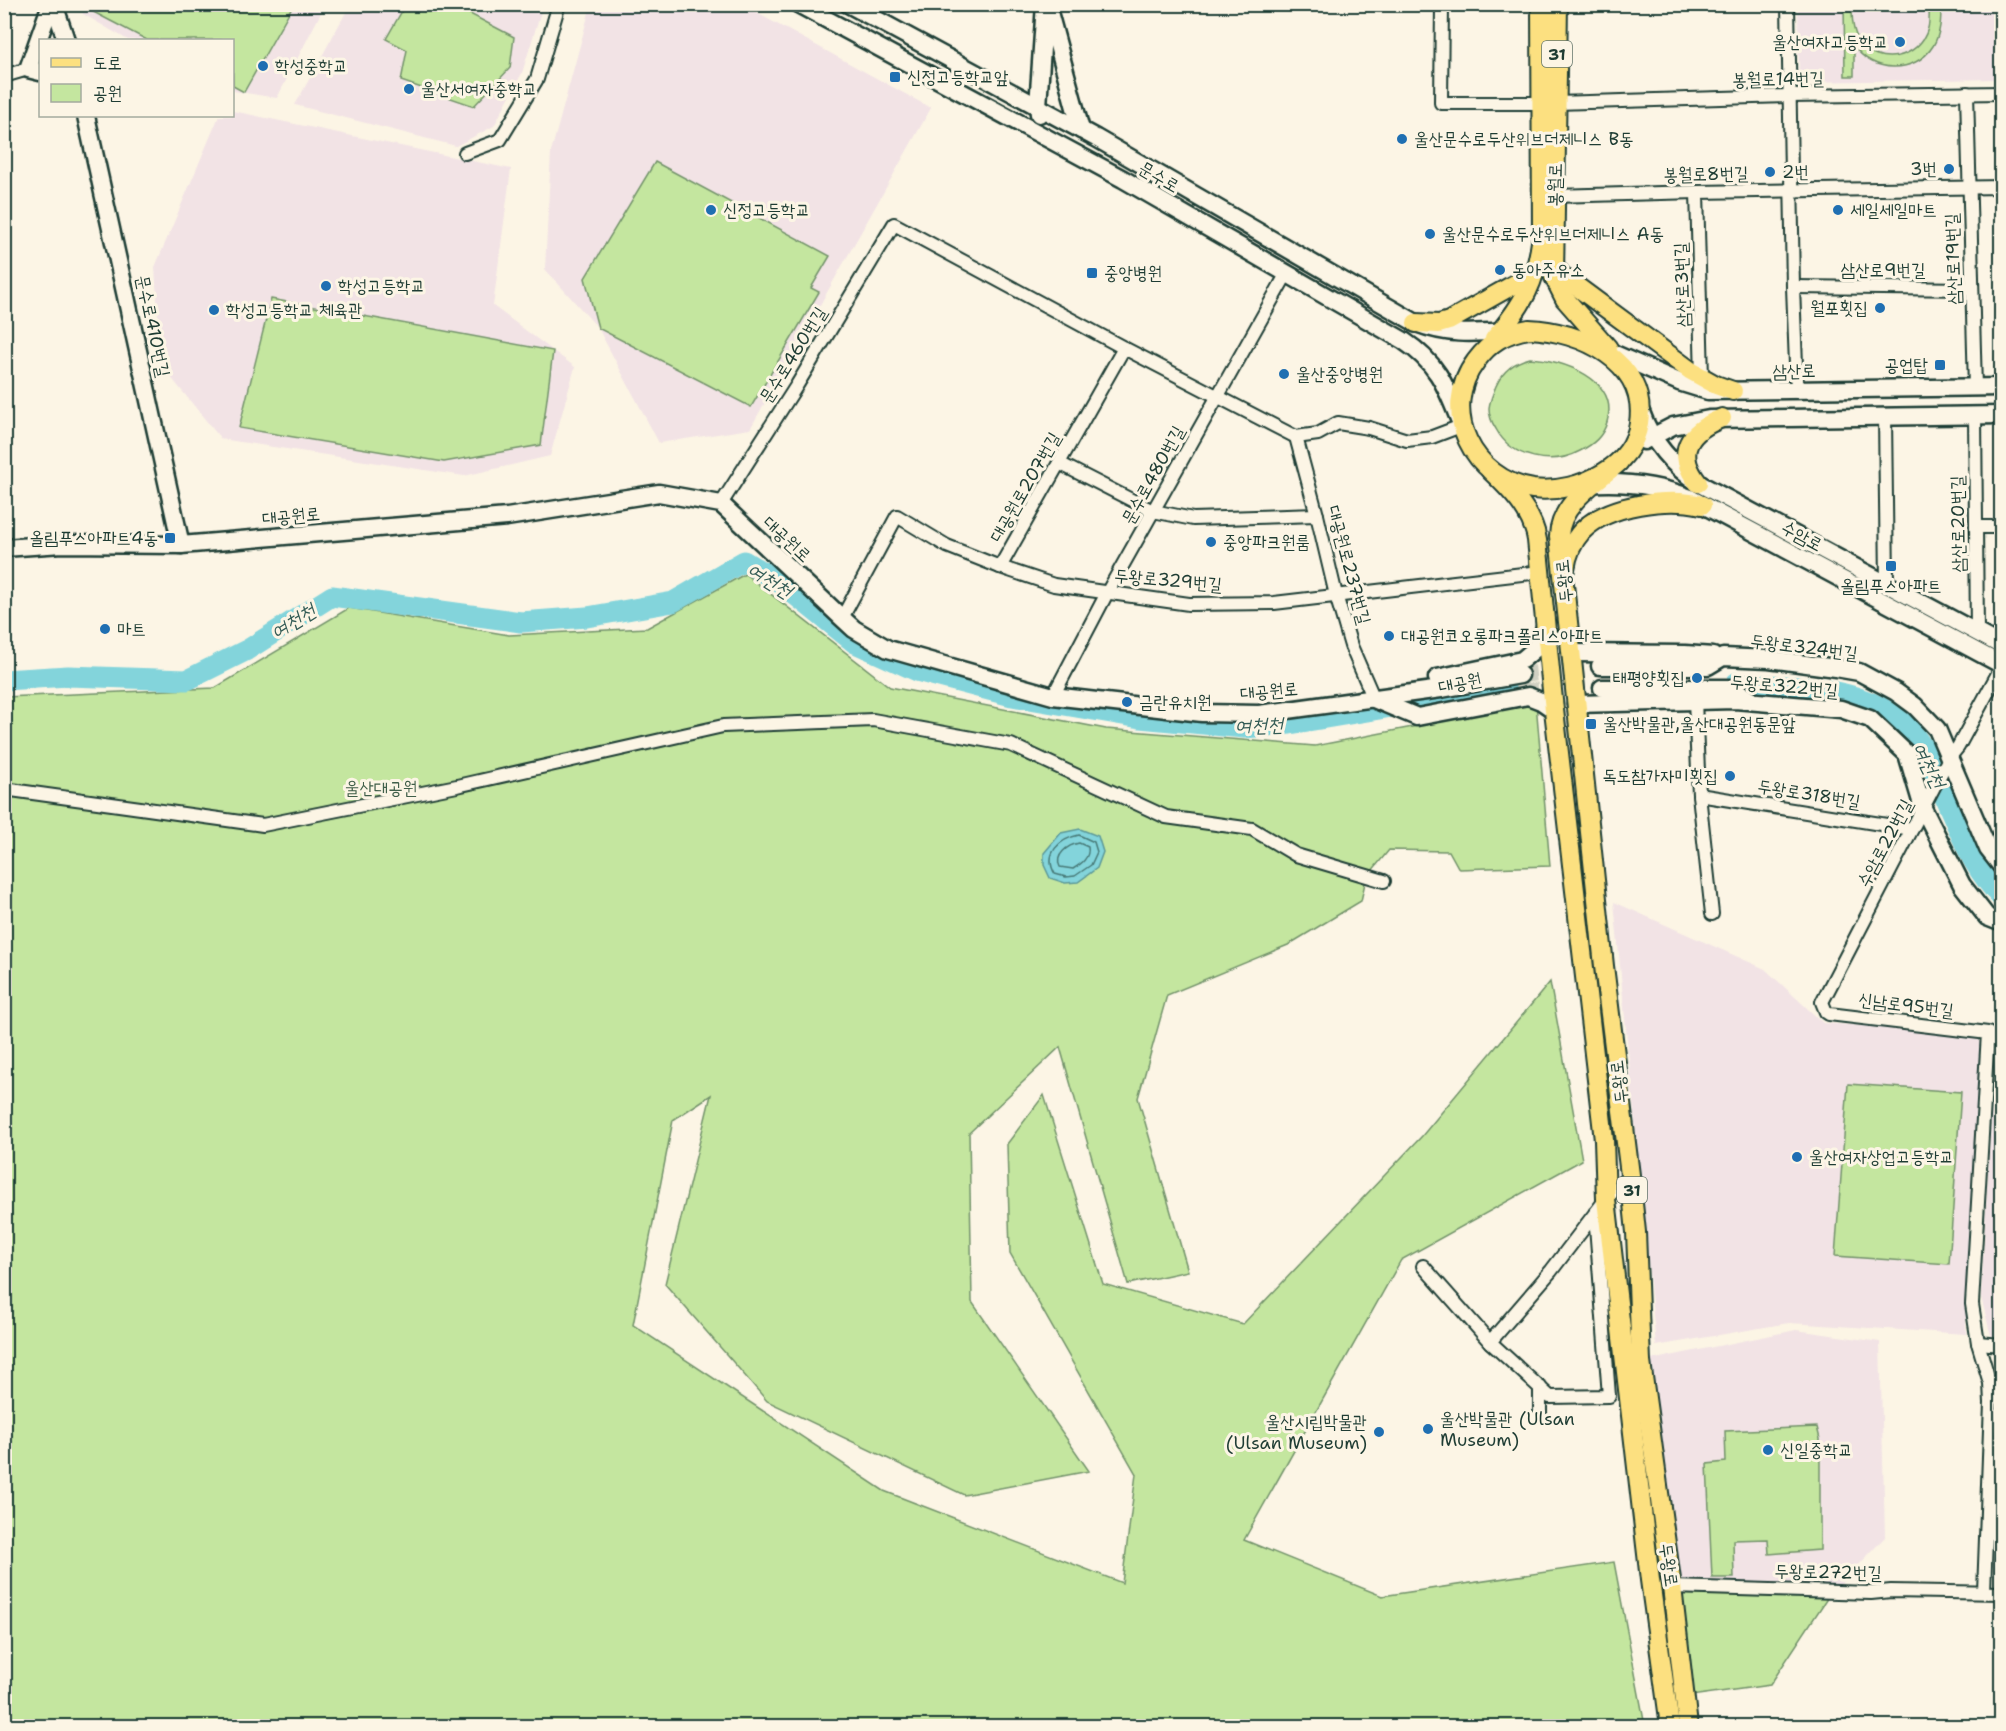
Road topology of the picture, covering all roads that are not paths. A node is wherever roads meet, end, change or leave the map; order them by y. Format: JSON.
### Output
{"nodes":[{"id":1,"x":53,"y":4,"type":"edge"},
{"id":2,"x":559,"y":4,"type":"edge"},
{"id":3,"x":798,"y":4,"type":"edge"},
{"id":4,"x":848,"y":4,"type":"edge"},
{"id":5,"x":1046,"y":4,"type":"edge"},
{"id":6,"x":1442,"y":4,"type":"edge"},
{"id":7,"x":1541,"y":4,"type":"edge"},
{"id":8,"x":1558,"y":4,"type":"edge"},
{"id":9,"x":1788,"y":4,"type":"edge"},
{"id":10,"x":43,"y":39,"type":"edge"},
{"id":11,"x":66,"y":39,"type":"edge"},
{"id":12,"x":39,"y":53,"type":"edge"},
{"id":13,"x":947,"y":58,"type":"junction"},
{"id":14,"x":34,"y":71,"type":"edge"},
{"id":15,"x":4,"y":76,"type":"edge"},
{"id":16,"x":937,"y":78,"type":"junction"},
{"id":17,"x":1967,"y":93,"type":"junction"},
{"id":18,"x":2001,"y":93,"type":"edge"},
{"id":19,"x":1789,"y":96,"type":"junction"},
{"id":20,"x":1549,"y":103,"type":"junction"},
{"id":21,"x":986,"y":104,"type":"junction"},
{"id":22,"x":1038,"y":106,"type":"junction"},
{"id":23,"x":86,"y":117,"type":"edge"},
{"id":24,"x":1081,"y":130,"type":"junction"},
{"id":25,"x":1054,"y":141,"type":"junction"},
{"id":26,"x":465,"y":153,"type":"dead end"},
{"id":27,"x":2001,"y":187,"type":"edge"},
{"id":28,"x":1968,"y":188,"type":"junction"},
{"id":29,"x":1791,"y":190,"type":"junction"},
{"id":30,"x":1697,"y":192,"type":"junction"},
{"id":31,"x":1554,"y":196,"type":"junction"},
{"id":32,"x":1548,"y":217,"type":"junction"},
{"id":33,"x":1545,"y":265,"type":"junction"},
{"id":34,"x":1287,"y":273,"type":"junction"},
{"id":35,"x":1793,"y":287,"type":"junction"},
{"id":36,"x":1972,"y":289,"type":"junction"},
{"id":37,"x":1416,"y":323,"type":"junction"},
{"id":38,"x":1496,"y":337,"type":"junction"},
{"id":39,"x":1124,"y":348,"type":"junction"},
{"id":40,"x":1604,"y":349,"type":"junction"},
{"id":41,"x":1702,"y":378,"type":"junction"},
{"id":42,"x":2001,"y":387,"type":"edge"},
{"id":43,"x":1976,"y":388,"type":"junction"},
{"id":44,"x":1733,"y":391,"type":"junction"},
{"id":45,"x":1797,"y":391,"type":"junction"},
{"id":46,"x":1217,"y":397,"type":"junction"},
{"id":47,"x":1641,"y":412,"type":"junction"},
{"id":48,"x":1975,"y":415,"type":"junction"},
{"id":49,"x":2001,"y":415,"type":"edge"},
{"id":50,"x":1885,"y":416,"type":"junction"},
{"id":51,"x":1722,"y":418,"type":"junction"},
{"id":52,"x":1461,"y":426,"type":"junction"},
{"id":53,"x":1652,"y":435,"type":"junction"},
{"id":54,"x":1296,"y":437,"type":"junction"},
{"id":55,"x":1619,"y":462,"type":"junction"},
{"id":56,"x":1059,"y":463,"type":"junction"},
{"id":57,"x":1490,"y":470,"type":"junction"},
{"id":58,"x":1595,"y":483,"type":"junction"},
{"id":59,"x":1698,"y":483,"type":"junction"},
{"id":60,"x":1572,"y":486,"type":"junction"},
{"id":61,"x":721,"y":504,"type":"junction"},
{"id":62,"x":1702,"y":505,"type":"junction"},
{"id":63,"x":1153,"y":511,"type":"junction"},
{"id":64,"x":1317,"y":515,"type":"junction"},
{"id":65,"x":1976,"y":527,"type":"junction"},
{"id":66,"x":2001,"y":527,"type":"edge"},
{"id":67,"x":181,"y":545,"type":"junction"},
{"id":68,"x":4,"y":548,"type":"edge"},
{"id":69,"x":1000,"y":567,"type":"junction"},
{"id":70,"x":1540,"y":572,"type":"junction"},
{"id":71,"x":1563,"y":576,"type":"junction"},
{"id":72,"x":1887,"y":585,"type":"junction"},
{"id":73,"x":1107,"y":593,"type":"junction"},
{"id":74,"x":1336,"y":595,"type":"junction"},
{"id":75,"x":842,"y":618,"type":"junction"},
{"id":76,"x":1545,"y":628,"type":"junction"},
{"id":77,"x":1977,"y":633,"type":"junction"},
{"id":78,"x":2001,"y":646,"type":"edge"},
{"id":79,"x":1571,"y":653,"type":"junction"},
{"id":80,"x":1723,"y":657,"type":"junction"},
{"id":81,"x":1600,"y":666,"type":"tunnel mouth"},
{"id":82,"x":2001,"y":666,"type":"edge"},
{"id":83,"x":1523,"y":681,"type":"junction"},
{"id":84,"x":1602,"y":688,"type":"tunnel mouth"},
{"id":85,"x":1053,"y":696,"type":"junction"},
{"id":86,"x":1374,"y":699,"type":"junction"},
{"id":87,"x":1695,"y":700,"type":"junction"},
{"id":88,"x":1752,"y":701,"type":"junction"},
{"id":89,"x":1576,"y":705,"type":"junction"},
{"id":90,"x":1554,"y":710,"type":"junction"},
{"id":91,"x":1949,"y":758,"type":"junction"},
{"id":92,"x":4,"y":789,"type":"edge"},
{"id":93,"x":1699,"y":795,"type":"junction"},
{"id":94,"x":1923,"y":808,"type":"junction"},
{"id":95,"x":1912,"y":829,"type":"junction"},
{"id":96,"x":2001,"y":867,"type":"edge"},
{"id":97,"x":1384,"y":881,"type":"dead end"},
{"id":98,"x":1712,"y":914,"type":"dead end"},
{"id":99,"x":2001,"y":924,"type":"edge"},
{"id":100,"x":1822,"y":1007,"type":"joint"},
{"id":101,"x":1630,"y":1175,"type":"junction"},
{"id":102,"x":1600,"y":1206,"type":"junction"},
{"id":103,"x":1423,"y":1266,"type":"dead end"},
{"id":104,"x":1490,"y":1342,"type":"junction"},
{"id":105,"x":1978,"y":1343,"type":"junction"},
{"id":106,"x":2001,"y":1345,"type":"edge"},
{"id":107,"x":1540,"y":1387,"type":"junction"},
{"id":108,"x":1540,"y":1415,"type":"dead end"},
{"id":109,"x":1672,"y":1587,"type":"junction"},
{"id":110,"x":1984,"y":1592,"type":"junction"},
{"id":111,"x":2001,"y":1593,"type":"edge"},
{"id":112,"x":1670,"y":1726,"type":"edge"},
{"id":113,"x":1688,"y":1726,"type":"edge"}],
"edges":[{"from":1,"to":10,"type":"street"},
{"from":1,"to":11,"type":"street"},
{"from":2,"to":26,"type":"street"},
{"from":3,"to":16,"type":"street","name":"문수로"},
{"from":4,"to":13,"type":"street","name":"문수로"},
{"from":5,"to":22,"type":"street"},
{"from":5,"to":24,"type":"street"},
{"from":6,"to":20,"type":"street","name":"봉월로14번길"},
{"from":7,"to":20,"type":"main road"},
{"from":8,"to":20,"type":"main road","name":"봉월로","number":"31"},
{"from":9,"to":19,"type":"street"},
{"from":12,"to":14,"type":"street"},
{"from":13,"to":16,"type":"street"},
{"from":13,"to":22,"type":"street","name":"문수로"},
{"from":14,"to":15,"type":"street"},
{"from":16,"to":21,"type":"street","name":"문수로"},
{"from":17,"to":18,"type":"street","name":"봉월로14번길"},
{"from":17,"to":19,"type":"street","name":"봉월로14번길"},
{"from":17,"to":28,"type":"street","name":"삼산로19번길"},
{"from":19,"to":20,"type":"street","name":"봉월로14번길"},
{"from":19,"to":29,"type":"street"},
{"from":20,"to":31,"type":"main road","name":"봉월로","number":"31"},
{"from":20,"to":32,"type":"main road"},
{"from":21,"to":22,"type":"street"},
{"from":21,"to":25,"type":"street","name":"문수로"},
{"from":22,"to":24,"type":"street","name":"문수로"},
{"from":22,"to":25,"type":"street"},
{"from":23,"to":67,"type":"street","name":"문수로410번길"},
{"from":24,"to":37,"type":"street","name":"문수로"},
{"from":25,"to":34,"type":"street","name":"문수로"},
{"from":27,"to":28,"type":"street","name":"봉월로8번길"},
{"from":28,"to":29,"type":"street","name":"봉월로8번길"},
{"from":28,"to":36,"type":"street","name":"삼산로19번길"},
{"from":29,"to":30,"type":"street","name":"봉월로8번길"},
{"from":29,"to":35,"type":"street"},
{"from":30,"to":31,"type":"street","name":"봉월로8번길"},
{"from":30,"to":41,"type":"street","name":"삼산로3번길"},
{"from":31,"to":32,"type":"main road","name":"봉월로","number":"31"},
{"from":32,"to":33,"type":"main road","name":"봉월로"},
{"from":33,"to":37,"type":"main road"},
{"from":33,"to":38,"type":"main road","name":"봉월로"},
{"from":33,"to":40,"type":"main road","name":"봉월로"},
{"from":33,"to":41,"type":"main road"},
{"from":34,"to":46,"type":"street","name":"문수로480번길"},
{"from":34,"to":52,"type":"street","name":"문수로"},
{"from":35,"to":36,"type":"street","name":"삼산로9번길"},
{"from":35,"to":45,"type":"street"},
{"from":36,"to":43,"type":"street","name":"삼산로19번길"},
{"from":37,"to":38,"type":"street","name":"문수로"},
{"from":38,"to":40,"type":"main road"},
{"from":38,"to":52,"type":"main road"},
{"from":39,"to":46,"type":"street"},
{"from":39,"to":56,"type":"street","name":"대공원로207번길"},
{"from":39,"to":61,"type":"street","name":"문수로460번길"},
{"from":40,"to":44,"type":"street","name":"삼산로"},
{"from":40,"to":47,"type":"main road","name":"봉월로"},
{"from":41,"to":44,"type":"main road"},
{"from":42,"to":43,"type":"street","name":"삼산로"},
{"from":43,"to":45,"type":"street","name":"삼산로"},
{"from":44,"to":45,"type":"street","name":"삼산로"},
{"from":46,"to":54,"type":"street"},
{"from":46,"to":63,"type":"street","name":"문수로480번길"},
{"from":47,"to":53,"type":"street","name":"수암로"},
{"from":47,"to":55,"type":"main road"},
{"from":48,"to":49,"type":"street"},
{"from":48,"to":50,"type":"street"},
{"from":48,"to":65,"type":"street","name":"삼산로20번길"},
{"from":50,"to":51,"type":"street"},
{"from":50,"to":72,"type":"street"},
{"from":51,"to":53,"type":"street"},
{"from":51,"to":59,"type":"main road"},
{"from":52,"to":54,"type":"street"},
{"from":52,"to":57,"type":"main road"},
{"from":53,"to":55,"type":"street"},
{"from":53,"to":59,"type":"street","name":"수암로"},
{"from":54,"to":64,"type":"street","name":"대공원로237번길"},
{"from":55,"to":58,"type":"main road","name":"두왕로"},
{"from":55,"to":60,"type":"main road"},
{"from":56,"to":63,"type":"street"},
{"from":56,"to":69,"type":"street","name":"대공원로207번길"},
{"from":57,"to":60,"type":"main road"},
{"from":57,"to":70,"type":"main road"},
{"from":58,"to":60,"type":"street","name":"수암로"},
{"from":58,"to":62,"type":"street","name":"수암로"},
{"from":58,"to":71,"type":"main road","name":"두왕로"},
{"from":59,"to":72,"type":"street","name":"수암로"},
{"from":61,"to":67,"type":"street","name":"대공원로"},
{"from":61,"to":75,"type":"street","name":"대공원로"},
{"from":62,"to":71,"type":"main road"},
{"from":62,"to":82,"type":"street","name":"수암로"},
{"from":63,"to":64,"type":"street"},
{"from":63,"to":73,"type":"street","name":"문수로480번길"},
{"from":64,"to":74,"type":"street","name":"대공원로237번길"},
{"from":65,"to":66,"type":"street"},
{"from":65,"to":77,"type":"street","name":"삼산로20번길"},
{"from":67,"to":68,"type":"street","name":"대공원로"},
{"from":69,"to":73,"type":"street","name":"두왕로329번길"},
{"from":69,"to":75,"type":"street","name":"대공원로207번길"},
{"from":70,"to":74,"type":"street","name":"두왕로329번길"},
{"from":70,"to":76,"type":"main road"},
{"from":71,"to":79,"type":"main road","name":"두왕로"},
{"from":72,"to":77,"type":"street","name":"수암로"},
{"from":73,"to":74,"type":"street","name":"두왕로329번길"},
{"from":73,"to":85,"type":"street","name":"문수로480번길"},
{"from":74,"to":86,"type":"street","name":"대공원로237번길"},
{"from":75,"to":85,"type":"street","name":"대공원로"},
{"from":76,"to":83,"type":"street"},
{"from":76,"to":90,"type":"main road"},
{"from":77,"to":78,"type":"street","name":"수암로"},
{"from":79,"to":80,"type":"street","name":"두왕로324번길"},
{"from":79,"to":89,"type":"main road","name":"두왕로","number":"31"},
{"from":80,"to":81,"type":"street"},
{"from":80,"to":91,"type":"street","name":"두왕로324번길"},
{"from":82,"to":91,"type":"street","name":"수암로22번길"},
{"from":83,"to":86,"type":"street"},
{"from":83,"to":86,"type":"street"},
{"from":83,"to":90,"type":"street"},
{"from":84,"to":88,"type":"street"},
{"from":85,"to":86,"type":"street","name":"대공원로"},
{"from":87,"to":88,"type":"street","name":"두왕로322번길"},
{"from":87,"to":89,"type":"street","name":"두왕로322번길"},
{"from":87,"to":93,"type":"street"},
{"from":88,"to":94,"type":"street","name":"두왕로322번길"},
{"from":89,"to":101,"type":"main road","name":"두왕로","number":"31"},
{"from":90,"to":102,"type":"main road"},
{"from":91,"to":94,"type":"street","name":"수암로22번길"},
{"from":91,"to":96,"type":"street","name":"두왕로324번길"},
{"from":92,"to":97,"type":"street"},
{"from":93,"to":95,"type":"street","name":"두왕로318번길"},
{"from":93,"to":98,"type":"street"},
{"from":94,"to":95,"type":"street","name":"수암로22번길"},
{"from":94,"to":99,"type":"street","name":"두왕로322번길"},
{"from":95,"to":100,"type":"street","name":"수암로22번길"},
{"from":100,"to":105,"type":"street","name":"신남로95번길"},
{"from":101,"to":102,"type":"street"},
{"from":101,"to":109,"type":"main road","name":"두왕로","number":"31"},
{"from":102,"to":104,"type":"street"},
{"from":102,"to":107,"type":"street"},
{"from":102,"to":112,"type":"main road"},
{"from":103,"to":104,"type":"street"},
{"from":104,"to":107,"type":"street"},
{"from":105,"to":106,"type":"street"},
{"from":105,"to":110,"type":"street"},
{"from":107,"to":108,"type":"street"},
{"from":109,"to":110,"type":"street","name":"두왕로272번길"},
{"from":109,"to":113,"type":"main road","name":"두왕로","number":"31"},
{"from":110,"to":111,"type":"street","name":"두왕로272번길"}]}
